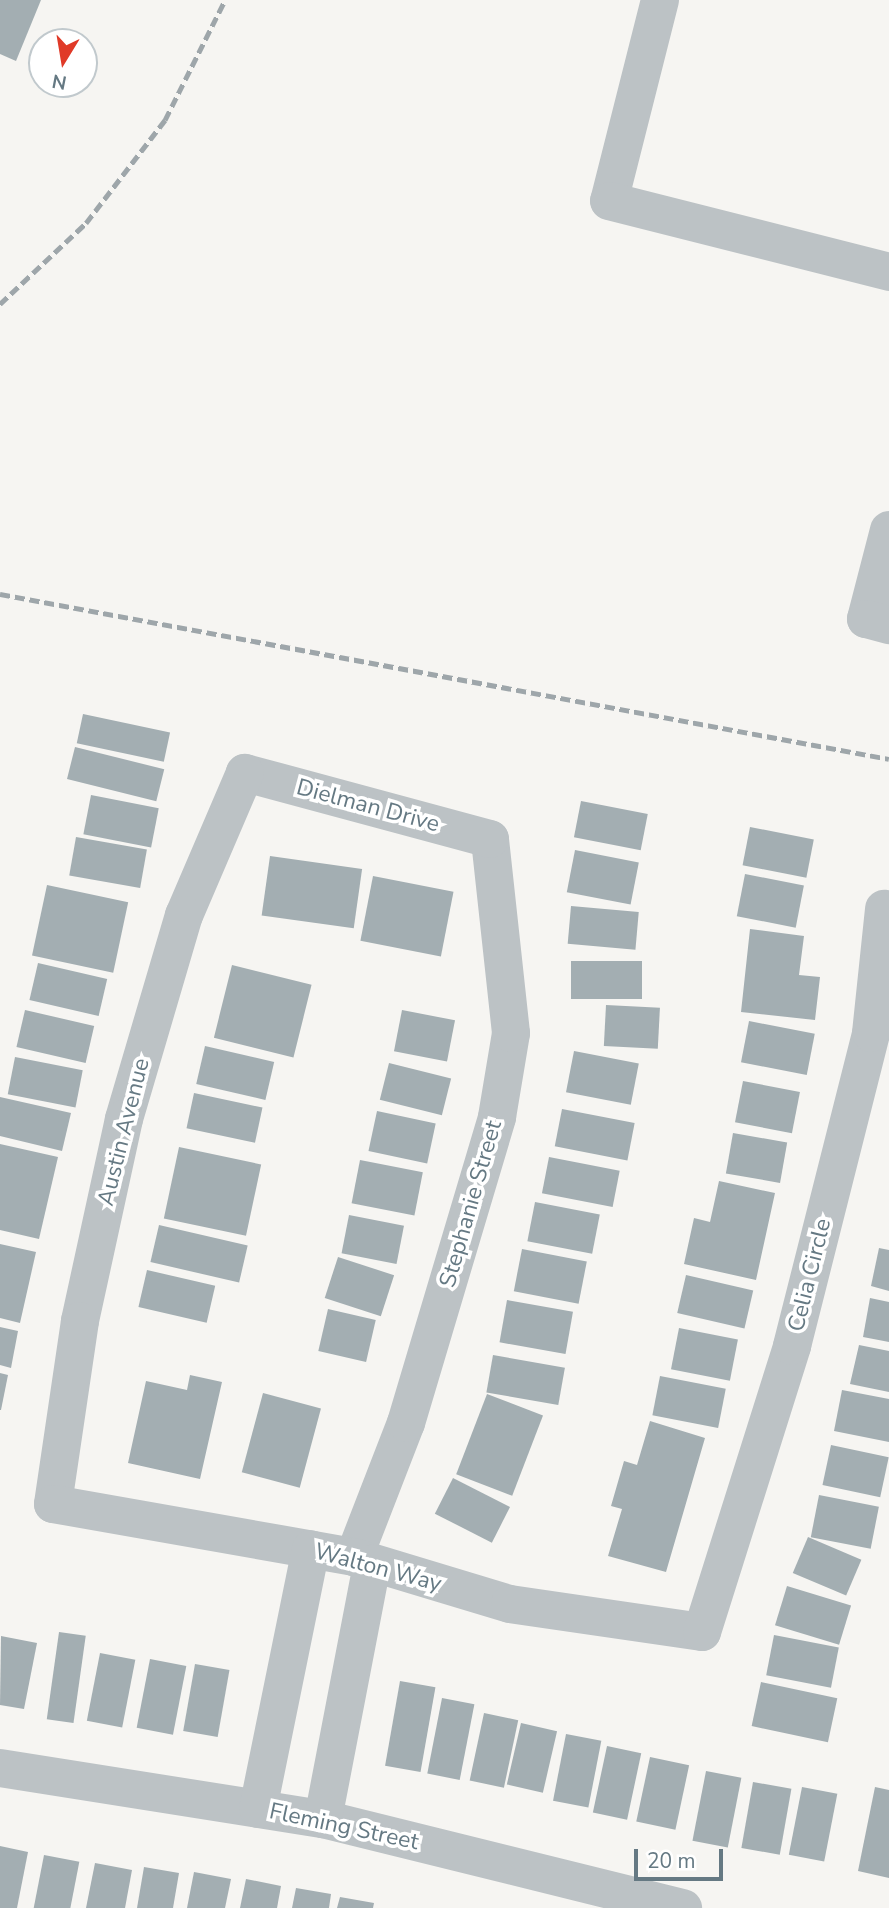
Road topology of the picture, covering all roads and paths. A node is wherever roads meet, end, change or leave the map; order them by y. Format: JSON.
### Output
{"nodes":[{"id":1,"x":660,"y":0,"type":"edge"},
{"id":2,"x":889,"y":272,"type":"edge"},
{"id":3,"x":889,"y":530,"type":"edge"},
{"id":4,"x":889,"y":625,"type":"edge"},
{"id":5,"x":246,"y":773,"type":"joint"},
{"id":6,"x":490,"y":839,"type":"joint"},
{"id":7,"x":884,"y":909,"type":"dead end"},
{"id":8,"x":54,"y":1504,"type":"joint"},
{"id":9,"x":311,"y":1549,"type":"junction"},
{"id":10,"x":363,"y":1560,"type":"junction"},
{"id":11,"x":702,"y":1632,"type":"joint"},
{"id":12,"x":0,"y":1768,"type":"edge"},
{"id":13,"x":258,"y":1809,"type":"junction"},
{"id":14,"x":323,"y":1819,"type":"junction"},
{"id":15,"x":683,"y":1908,"type":"edge"}],
"edges":[{"from":1,"to":2,"type":"street"},
{"from":3,"to":4,"type":"street"},
{"from":5,"to":6,"type":"street","name":"Dielman Drive"},
{"from":5,"to":8,"type":"street","name":"Austin Avenue"},
{"from":6,"to":10,"type":"street","name":"Stephanie Street"},
{"from":7,"to":11,"type":"street","name":"Celia Circle"},
{"from":8,"to":9,"type":"street","name":"Walton Way"},
{"from":9,"to":10,"type":"street","name":"Walton Way"},
{"from":9,"to":13,"type":"street"},
{"from":10,"to":11,"type":"street","name":"Walton Way"},
{"from":10,"to":14,"type":"street","name":"Stephanie Street"},
{"from":12,"to":13,"type":"street","name":"Fleming Street"},
{"from":13,"to":14,"type":"street","name":"Fleming Street"},
{"from":14,"to":15,"type":"street","name":"Fleming Street"}]}
